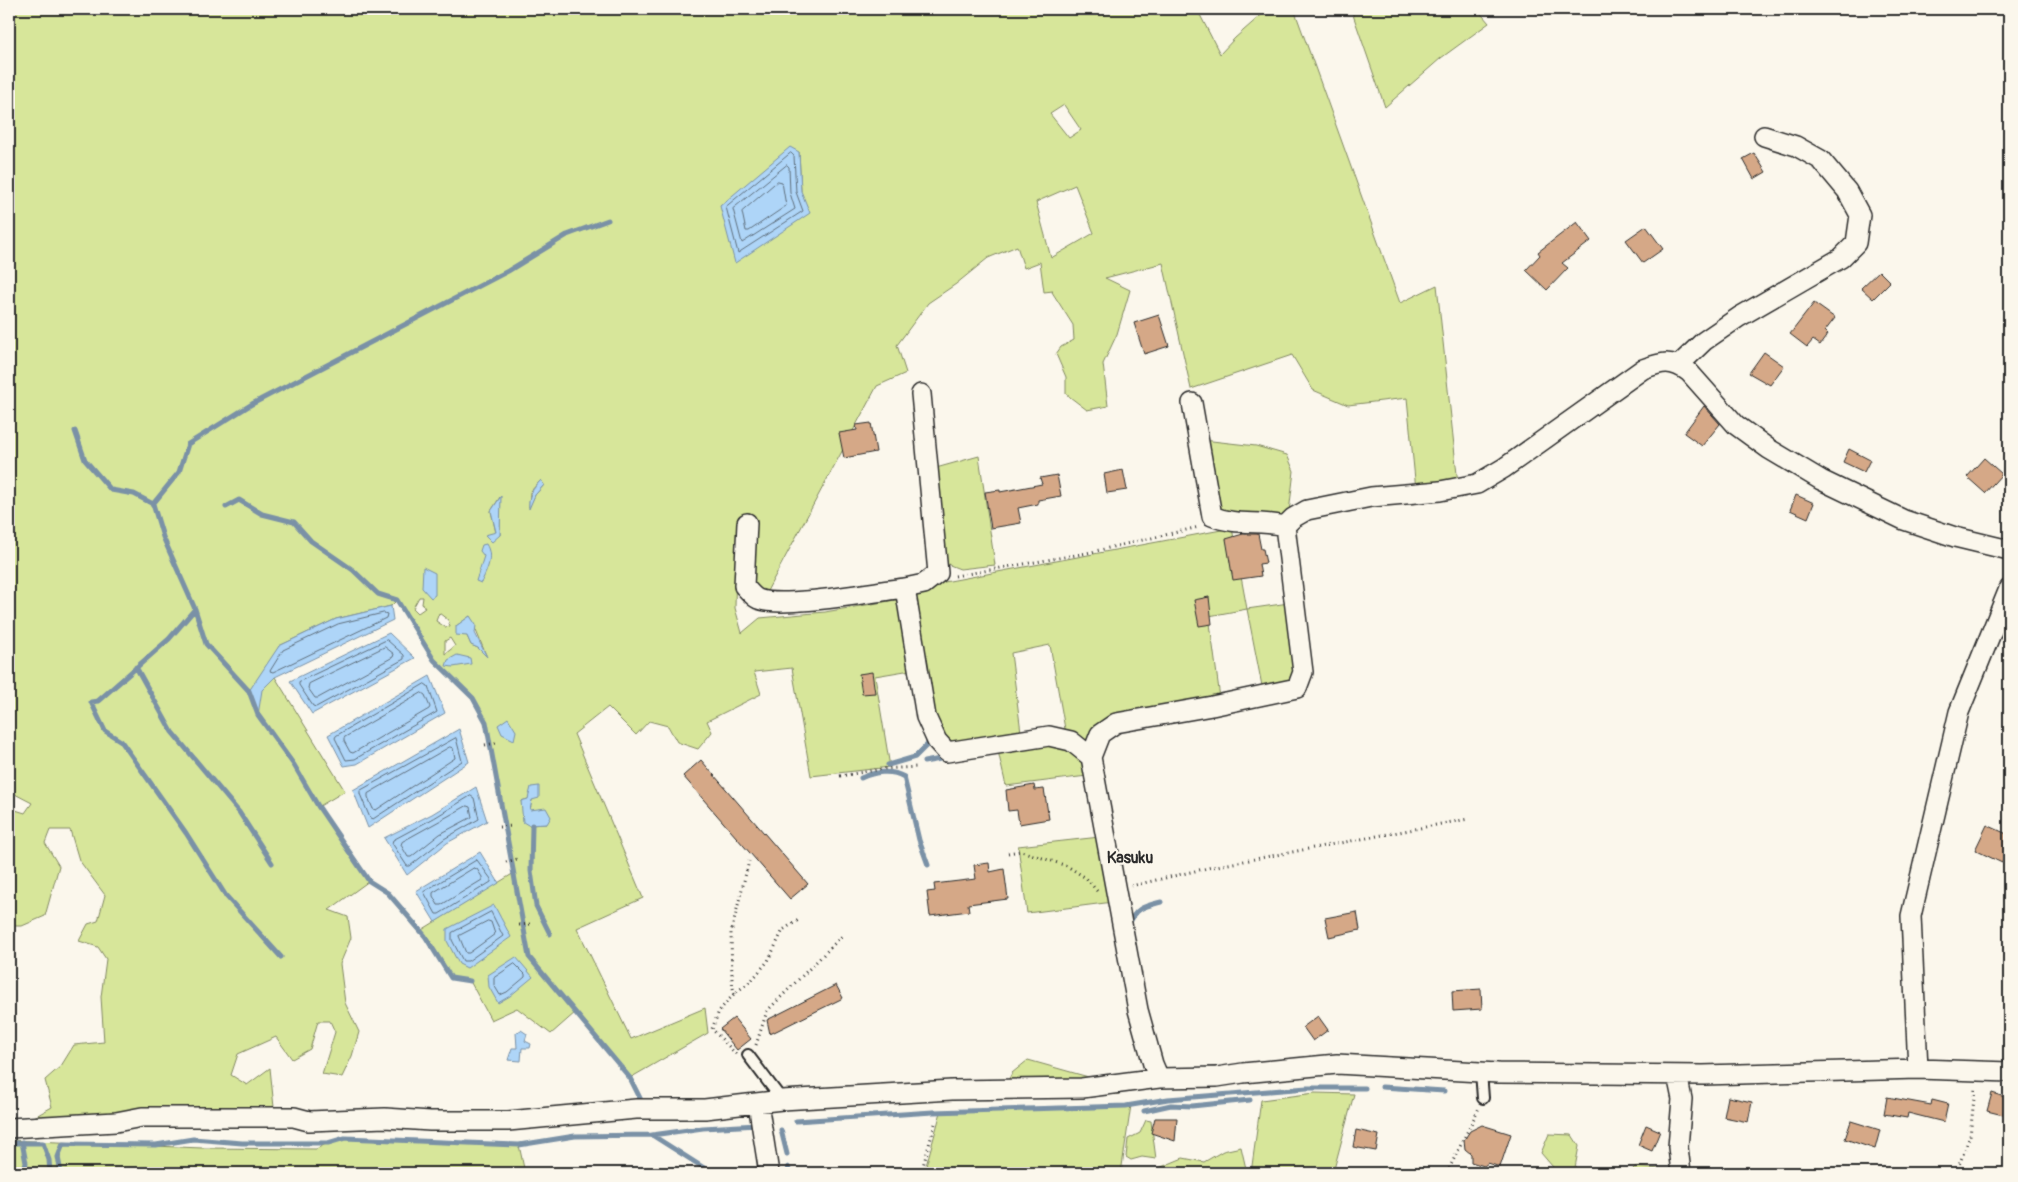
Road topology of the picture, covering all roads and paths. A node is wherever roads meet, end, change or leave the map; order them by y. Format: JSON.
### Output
{"nodes":[{"id":1,"x":1764,"y":136,"type":"dead end"},
{"id":2,"x":1679,"y":365,"type":"junction"},
{"id":3,"x":921,"y":394,"type":"dead end"},
{"id":4,"x":1192,"y":403,"type":"dead end"},
{"id":5,"x":1226,"y":521,"type":"junction"},
{"id":6,"x":747,"y":524,"type":"dead end"},
{"id":7,"x":1285,"y":526,"type":"junction"},
{"id":8,"x":2009,"y":550,"type":"edge"},
{"id":9,"x":938,"y":573,"type":"junction"},
{"id":10,"x":905,"y":588,"type":"junction"},
{"id":11,"x":2009,"y":589,"type":"edge"},
{"id":12,"x":496,"y":743,"type":"dead end"},
{"id":13,"x":485,"y":745,"type":"dead end"},
{"id":14,"x":1091,"y":757,"type":"junction"},
{"id":15,"x":917,"y":767,"type":"dead end"},
{"id":16,"x":840,"y":776,"type":"dead end"},
{"id":17,"x":1468,"y":819,"type":"dead end"},
{"id":18,"x":512,"y":826,"type":"dead end"},
{"id":19,"x":499,"y":827,"type":"dead end"},
{"id":20,"x":1008,"y":852,"type":"dead end"},
{"id":21,"x":517,"y":858,"type":"dead end"},
{"id":22,"x":749,"y":861,"type":"dead end"},
{"id":23,"x":506,"y":862,"type":"dead end"},
{"id":24,"x":1107,"y":892,"type":"junction"},
{"id":25,"x":800,"y":919,"type":"dead end"},
{"id":26,"x":531,"y":924,"type":"dead end"},
{"id":27,"x":519,"y":925,"type":"dead end"},
{"id":28,"x":844,"y":934,"type":"dead end"},
{"id":29,"x":734,"y":994,"type":"junction"},
{"id":30,"x":750,"y":1059,"type":"junction"},
{"id":31,"x":1918,"y":1069,"type":"junction"},
{"id":32,"x":1977,"y":1071,"type":"junction"},
{"id":33,"x":1481,"y":1072,"type":"junction"},
{"id":34,"x":2009,"y":1072,"type":"edge"},
{"id":35,"x":1677,"y":1075,"type":"junction"},
{"id":36,"x":1159,"y":1078,"type":"junction"},
{"id":37,"x":1483,"y":1098,"type":"joint"},
{"id":38,"x":782,"y":1100,"type":"junction"},
{"id":39,"x":758,"y":1103,"type":"junction"},
{"id":40,"x":935,"y":1124,"type":"dead end"},
{"id":41,"x":9,"y":1128,"type":"edge"},
{"id":42,"x":769,"y":1173,"type":"edge"},
{"id":43,"x":921,"y":1173,"type":"edge"},
{"id":44,"x":1447,"y":1173,"type":"edge"},
{"id":45,"x":1680,"y":1173,"type":"edge"},
{"id":46,"x":1956,"y":1173,"type":"edge"}],
"edges":[{"from":1,"to":2,"type":"street"},
{"from":2,"to":7,"type":"street"},
{"from":2,"to":8,"type":"street"},
{"from":3,"to":9,"type":"street"},
{"from":4,"to":5,"type":"street"},
{"from":5,"to":7,"type":"street"},
{"from":5,"to":9,"type":"path"},
{"from":6,"to":10,"type":"street"},
{"from":7,"to":14,"type":"street"},
{"from":9,"to":10,"type":"street"},
{"from":10,"to":14,"type":"street"},
{"from":11,"to":31,"type":"street"},
{"from":12,"to":13,"type":"path"},
{"from":14,"to":24,"type":"street"},
{"from":15,"to":16,"type":"path"},
{"from":17,"to":24,"type":"path"},
{"from":18,"to":19,"type":"path"},
{"from":20,"to":24,"type":"path"},
{"from":21,"to":23,"type":"path"},
{"from":22,"to":29,"type":"path"},
{"from":24,"to":36,"type":"street"},
{"from":25,"to":29,"type":"path"},
{"from":26,"to":27,"type":"path"},
{"from":28,"to":30,"type":"path"},
{"from":29,"to":30,"type":"path"},
{"from":30,"to":38,"type":"lane"},
{"from":31,"to":32,"type":"street"},
{"from":31,"to":35,"type":"street"},
{"from":32,"to":34,"type":"street"},
{"from":32,"to":46,"type":"path"},
{"from":33,"to":35,"type":"street"},
{"from":33,"to":36,"type":"street"},
{"from":33,"to":37,"type":"lane"},
{"from":35,"to":45,"type":"street"},
{"from":36,"to":38,"type":"street"},
{"from":37,"to":44,"type":"path"},
{"from":38,"to":39,"type":"street"},
{"from":39,"to":41,"type":"street"},
{"from":39,"to":42,"type":"street"},
{"from":40,"to":43,"type":"path"}]}
